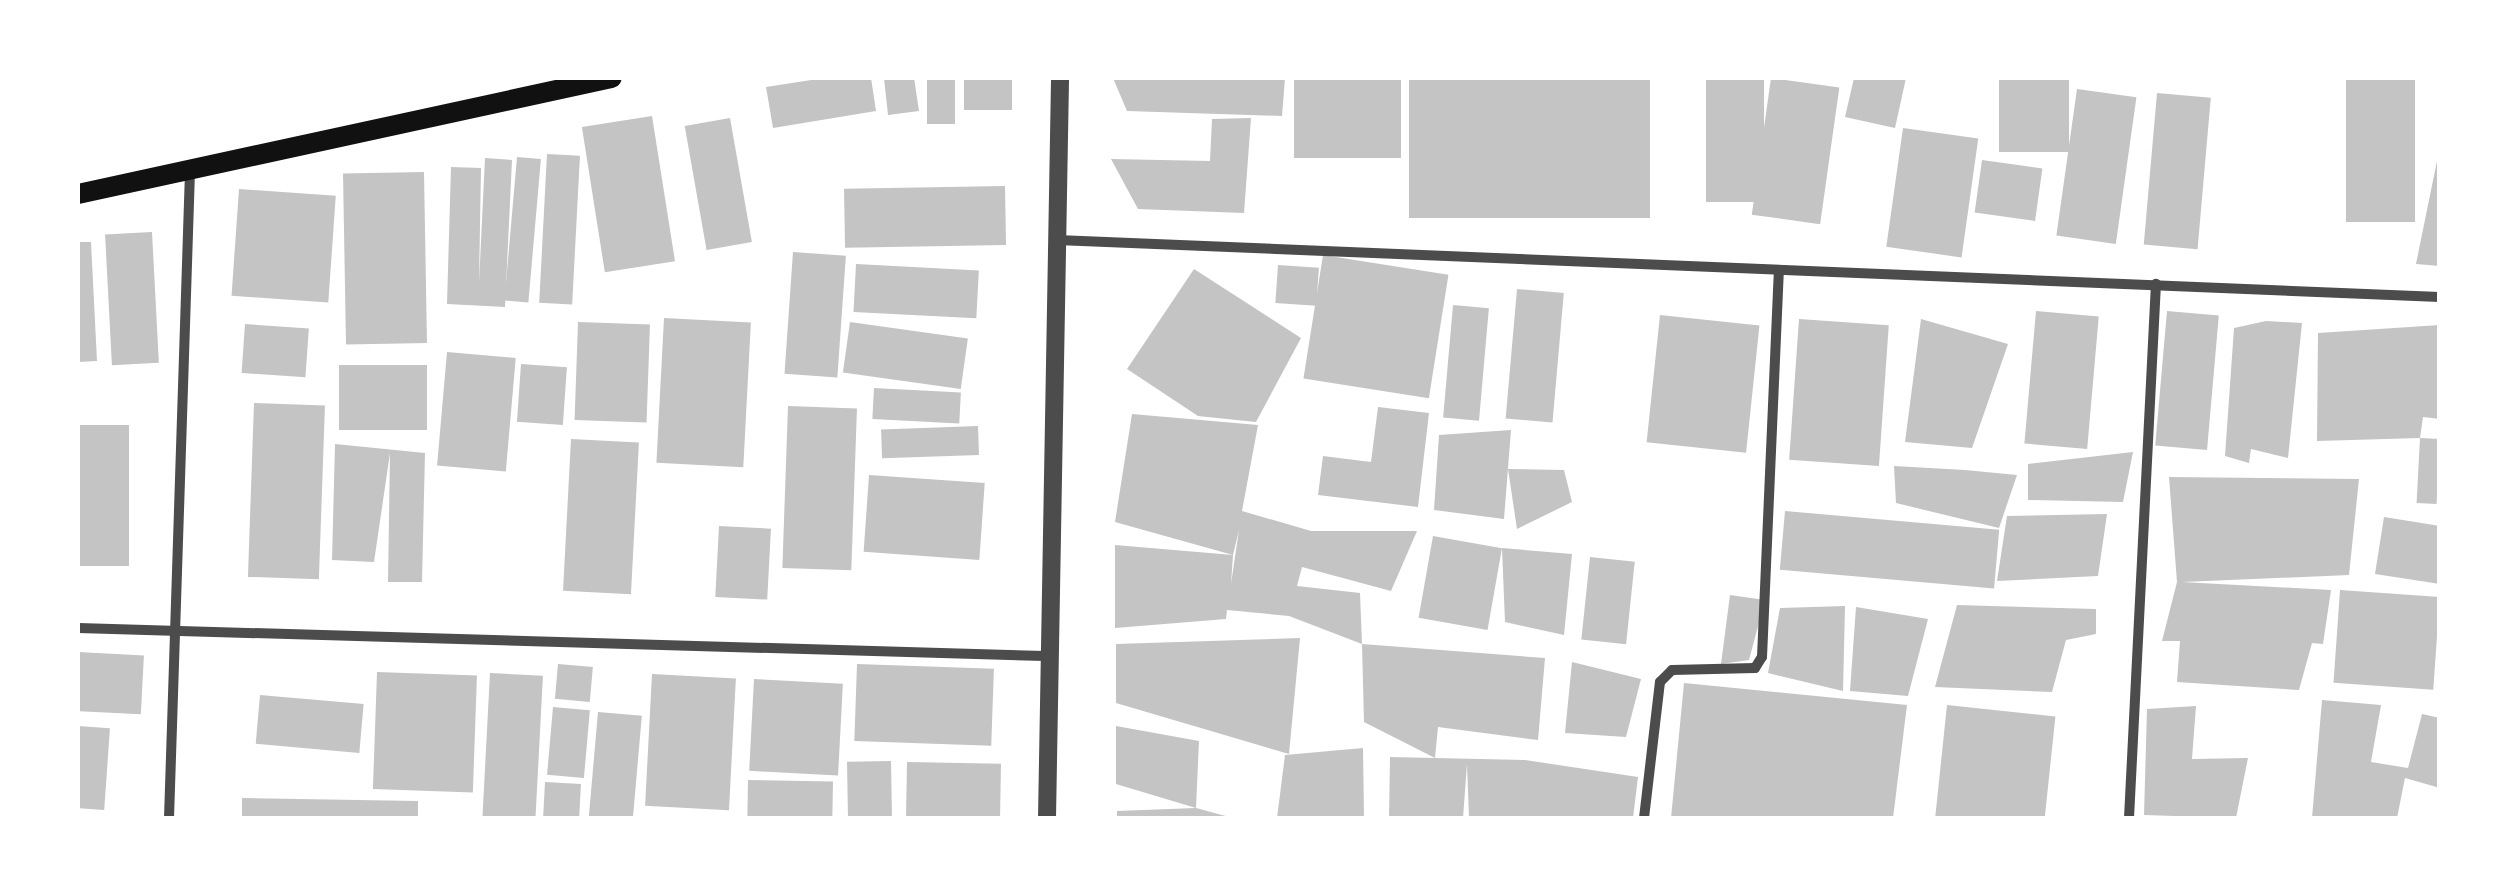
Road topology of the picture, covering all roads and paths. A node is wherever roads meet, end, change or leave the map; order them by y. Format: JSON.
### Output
{"nodes":[{"id":1,"x":612,"y":78,"type":"edge"},
{"id":2,"x":1060,"y":78,"type":"edge"},
{"id":3,"x":190,"y":173,"type":"junction"},
{"id":4,"x":78,"y":194,"type":"edge"},
{"id":5,"x":1054,"y":240,"type":"junction"},
{"id":6,"x":1779,"y":270,"type":"junction"},
{"id":7,"x":2156,"y":284,"type":"junction"},
{"id":8,"x":2440,"y":298,"type":"edge"},
{"id":9,"x":78,"y":628,"type":"edge"},
{"id":10,"x":178,"y":629,"type":"junction"},
{"id":11,"x":1045,"y":656,"type":"junction"},
{"id":12,"x":169,"y":818,"type":"edge"},
{"id":13,"x":1048,"y":818,"type":"edge"},
{"id":14,"x":1644,"y":818,"type":"edge"},
{"id":15,"x":2129,"y":818,"type":"edge"}],
"edges":[{"from":1,"to":3,"type":"main road"},
{"from":2,"to":5,"type":"street"},
{"from":3,"to":4,"type":"main road"},
{"from":3,"to":10,"type":"street"},
{"from":5,"to":6,"type":"street"},
{"from":5,"to":11,"type":"street"},
{"from":6,"to":7,"type":"street"},
{"from":6,"to":14,"type":"street"},
{"from":7,"to":8,"type":"street"},
{"from":7,"to":15,"type":"street"},
{"from":9,"to":10,"type":"street"},
{"from":10,"to":11,"type":"street"},
{"from":10,"to":12,"type":"street"},
{"from":11,"to":13,"type":"street"}]}
